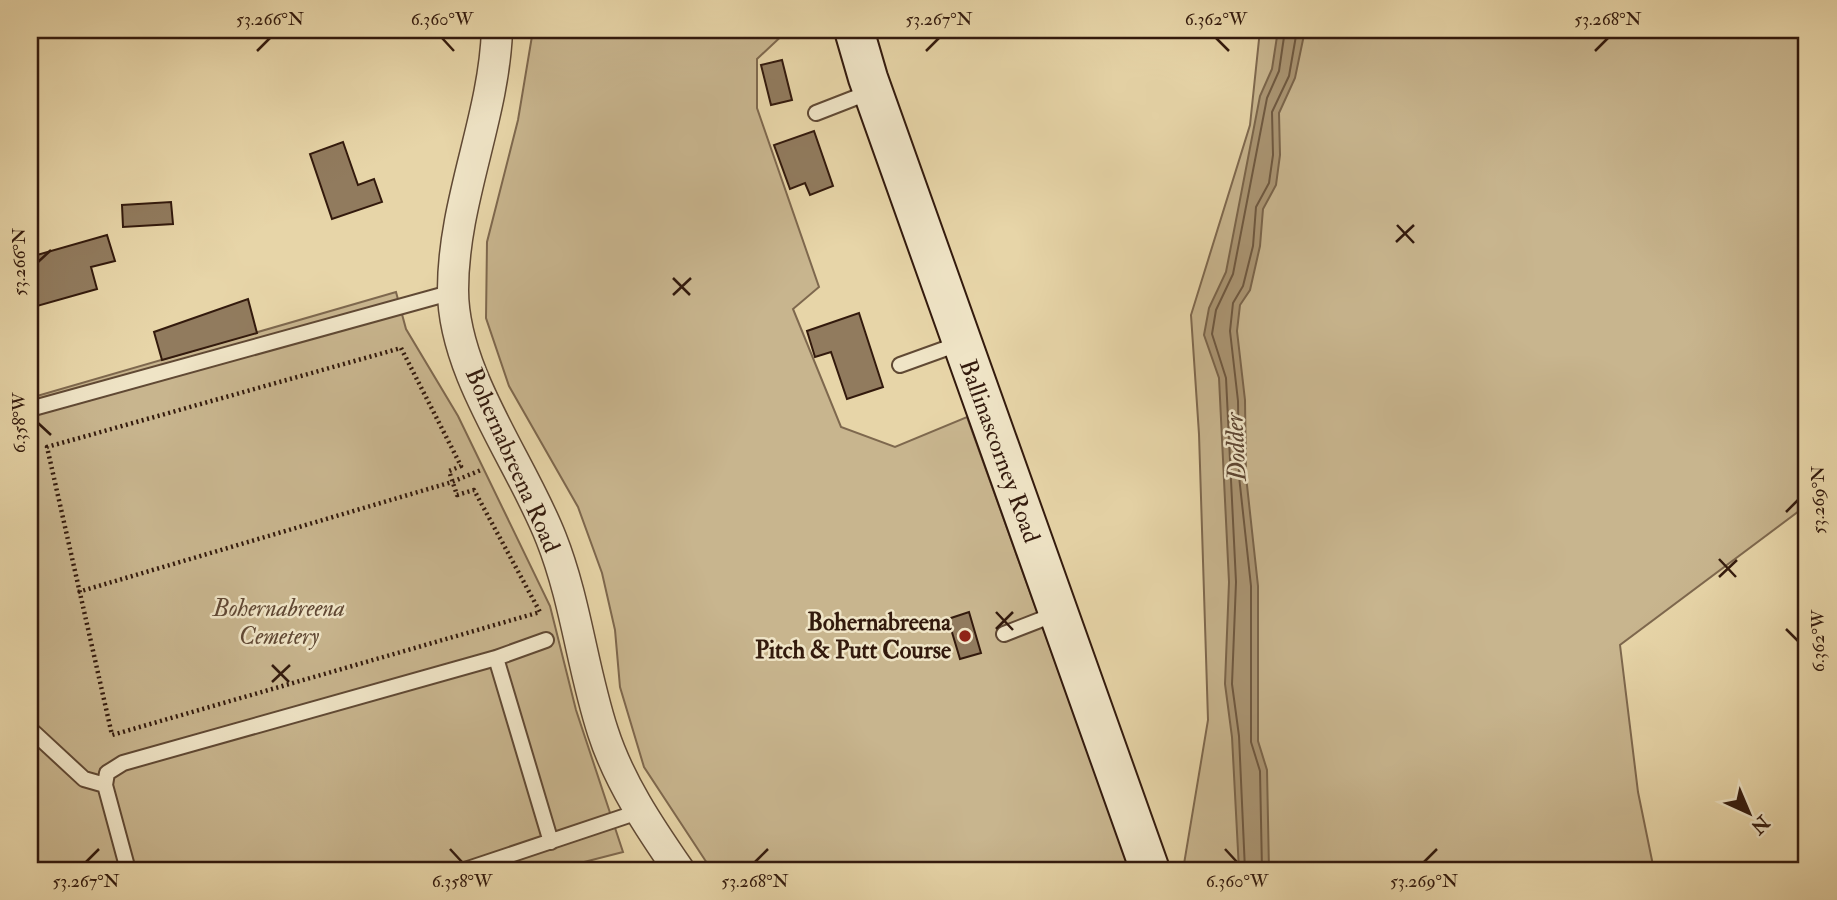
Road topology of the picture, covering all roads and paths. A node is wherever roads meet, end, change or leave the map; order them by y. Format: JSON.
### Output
{"nodes":[{"id":1,"x":497,"y":30,"type":"edge"},
{"id":2,"x":854,"y":30,"type":"edge"},
{"id":3,"x":872,"y":91,"type":"junction"},
{"id":4,"x":816,"y":113,"type":"dead end"},
{"id":5,"x":453,"y":292,"type":"junction"},
{"id":6,"x":961,"y":343,"type":"junction"},
{"id":7,"x":900,"y":365,"type":"dead end"},
{"id":8,"x":30,"y":409,"type":"edge"},
{"id":9,"x":481,"y":470,"type":"dead end"},
{"id":10,"x":452,"y":482,"type":"junction"},
{"id":11,"x":78,"y":592,"type":"junction"},
{"id":12,"x":1058,"y":613,"type":"junction"},
{"id":13,"x":1004,"y":634,"type":"dead end"},
{"id":14,"x":546,"y":640,"type":"dead end"},
{"id":15,"x":496,"y":658,"type":"junction"},
{"id":16,"x":30,"y":729,"type":"edge"},
{"id":17,"x":105,"y":785,"type":"junction"},
{"id":18,"x":641,"y":811,"type":"junction"},
{"id":19,"x":551,"y":842,"type":"junction"},
{"id":20,"x":128,"y":870,"type":"edge"},
{"id":21,"x":465,"y":870,"type":"edge"},
{"id":22,"x":679,"y":870,"type":"edge"},
{"id":23,"x":1150,"y":870,"type":"edge"}],
"edges":[{"from":1,"to":5,"type":"street","name":"Bohernabreena Road"},
{"from":2,"to":3,"type":"main road","name":"Ballinascorney Road"},
{"from":3,"to":4,"type":"lane"},
{"from":3,"to":6,"type":"main road","name":"Ballinascorney Road"},
{"from":5,"to":8,"type":"lane"},
{"from":5,"to":18,"type":"street","name":"Bohernabreena Road"},
{"from":6,"to":7,"type":"lane"},
{"from":6,"to":12,"type":"main road","name":"Ballinascorney Road"},
{"from":9,"to":10,"type":"path"},
{"from":10,"to":11,"type":"path"},
{"from":10,"to":11,"type":"path"},
{"from":10,"to":11,"type":"path"},
{"from":12,"to":13,"type":"lane"},
{"from":12,"to":23,"type":"main road","name":"Ballinascorney Road"},
{"from":14,"to":15,"type":"lane"},
{"from":15,"to":17,"type":"lane"},
{"from":15,"to":19,"type":"lane"},
{"from":16,"to":17,"type":"lane"},
{"from":17,"to":20,"type":"lane"},
{"from":18,"to":19,"type":"lane"},
{"from":18,"to":22,"type":"street","name":"Bohernabreena Road"},
{"from":19,"to":21,"type":"lane"}]}
